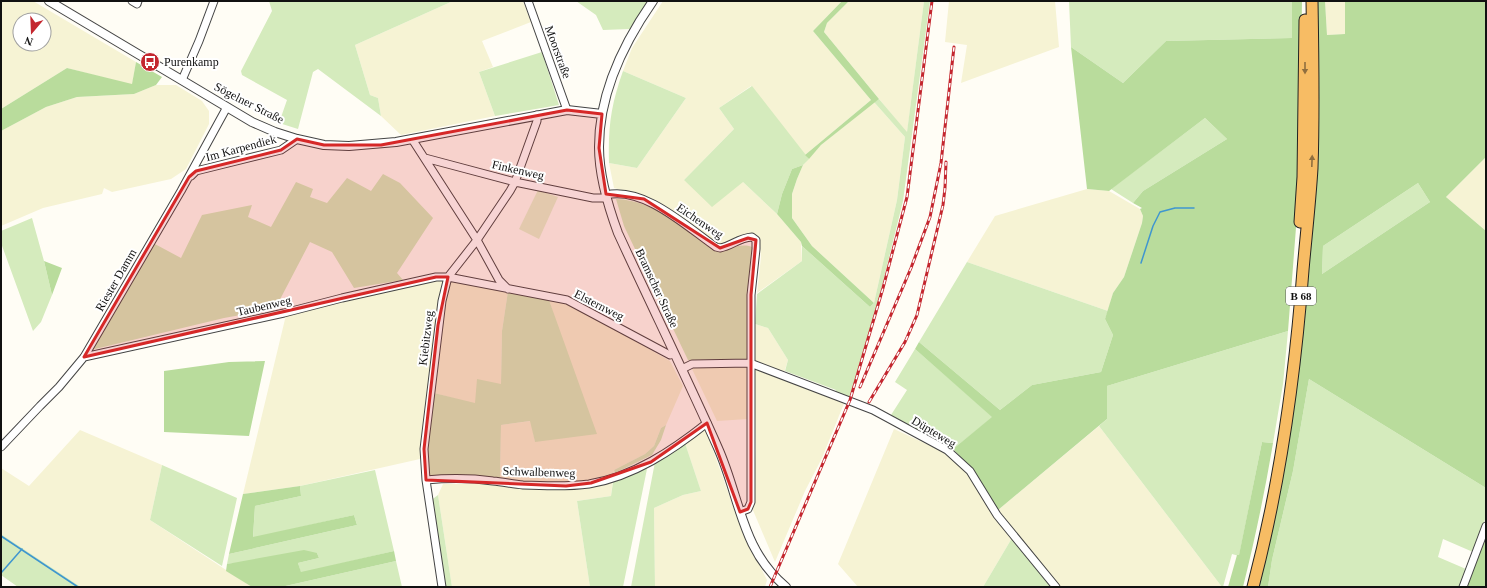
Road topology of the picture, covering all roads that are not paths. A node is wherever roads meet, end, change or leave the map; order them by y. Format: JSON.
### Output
{"nodes":[{"id":1,"x":49,"y":1,"type":"edge"},
{"id":2,"x":132,"y":1,"type":"edge"},
{"id":3,"x":138,"y":1,"type":"edge"},
{"id":4,"x":214,"y":1,"type":"edge"},
{"id":5,"x":528,"y":1,"type":"edge"},
{"id":6,"x":653,"y":1,"type":"edge"},
{"id":7,"x":1305,"y":1,"type":"edge"},
{"id":8,"x":1312,"y":1,"type":"edge"},
{"id":9,"x":182,"y":80,"type":"junction"},
{"id":10,"x":227,"y":107,"type":"junction"},
{"id":11,"x":567,"y":110,"type":"junction"},
{"id":12,"x":602,"y":114,"type":"junction"},
{"id":13,"x":537,"y":115,"type":"junction"},
{"id":14,"x":297,"y":139,"type":"junction"},
{"id":15,"x":412,"y":139,"type":"junction"},
{"id":16,"x":424,"y":158,"type":"junction"},
{"id":17,"x":189,"y":177,"type":"junction"},
{"id":18,"x":515,"y":182,"type":"junction"},
{"id":19,"x":606,"y":197,"type":"junction"},
{"id":20,"x":477,"y":240,"type":"junction"},
{"id":21,"x":448,"y":277,"type":"junction"},
{"id":22,"x":508,"y":289,"type":"junction"},
{"id":23,"x":674,"y":354,"type":"junction"},
{"id":24,"x":84,"y":357,"type":"junction"},
{"id":25,"x":750,"y":363,"type":"junction"},
{"id":26,"x":682,"y":369,"type":"junction"},
{"id":27,"x":707,"y":423,"type":"junction"},
{"id":28,"x":1,"y":447,"type":"edge"},
{"id":29,"x":426,"y":480,"type":"junction"},
{"id":30,"x":740,"y":512,"type":"junction"},
{"id":31,"x":1486,"y":526,"type":"edge"},
{"id":32,"x":442,"y":587,"type":"edge"},
{"id":33,"x":786,"y":587,"type":"edge"},
{"id":34,"x":1056,"y":587,"type":"edge"},
{"id":35,"x":1246,"y":587,"type":"edge"},
{"id":36,"x":1253,"y":587,"type":"edge"},
{"id":37,"x":1463,"y":587,"type":"edge"}],
"edges":[{"from":1,"to":9,"type":"street","name":"Sögelner Straße"},
{"from":2,"to":3,"type":"street"},
{"from":4,"to":9,"type":"street"},
{"from":5,"to":11,"type":"street","name":"Moorstraße"},
{"from":6,"to":12,"type":"street","name":"Bramscher Straße"},
{"from":7,"to":35,"type":"highway","number":"B 68","one_way":true},
{"from":36,"to":8,"type":"highway","number":"B 68","one_way":true},
{"from":9,"to":10,"type":"street","name":"Sögelner Straße"},
{"from":10,"to":14,"type":"street","name":"Sögelner Straße"},
{"from":10,"to":17,"type":"street","name":"Riester Damm"},
{"from":11,"to":12,"type":"street","name":"Sögelner Straße"},
{"from":11,"to":13,"type":"street","name":"Sögelner Straße"},
{"from":12,"to":19,"type":"street","name":"Bramscher Straße"},
{"from":13,"to":15,"type":"street","name":"Sögelner Straße"},
{"from":13,"to":18,"type":"street","name":"Kiebitzweg"},
{"from":14,"to":15,"type":"street","name":"Sögelner Straße"},
{"from":14,"to":17,"type":"street","name":"Im Karpendiek"},
{"from":15,"to":16,"type":"street"},
{"from":16,"to":18,"type":"street","name":"Finkenweg"},
{"from":16,"to":20,"type":"street"},
{"from":17,"to":24,"type":"street","name":"Riester Damm"},
{"from":18,"to":19,"type":"street","name":"Finkenweg"},
{"from":18,"to":20,"type":"street","name":"Kiebitzweg"},
{"from":19,"to":23,"type":"street","name":"Bramscher Straße"},
{"from":19,"to":25,"type":"street","name":"Eichenweg"},
{"from":20,"to":21,"type":"street","name":"Kiebitzweg"},
{"from":20,"to":22,"type":"street"},
{"from":21,"to":22,"type":"street","name":"Elsternweg"},
{"from":21,"to":24,"type":"street","name":"Taubenweg"},
{"from":21,"to":29,"type":"street","name":"Kiebitzweg"},
{"from":22,"to":23,"type":"street","name":"Elsternweg"},
{"from":23,"to":26,"type":"street","name":"Bramscher Straße"},
{"from":24,"to":28,"type":"street","name":"Riester Damm"},
{"from":25,"to":26,"type":"street"},
{"from":25,"to":30,"type":"street","name":"Eichenweg"},
{"from":25,"to":34,"type":"street","name":"Düpteweg"},
{"from":26,"to":27,"type":"street","name":"Bramscher Straße"},
{"from":27,"to":29,"type":"street","name":"Schwalbenweg"},
{"from":27,"to":30,"type":"street","name":"Bramscher Straße"},
{"from":29,"to":32,"type":"street","name":"Kiebitzweg"},
{"from":30,"to":33,"type":"street","name":"Bramscher Straße"},
{"from":31,"to":37,"type":"street"}]}
